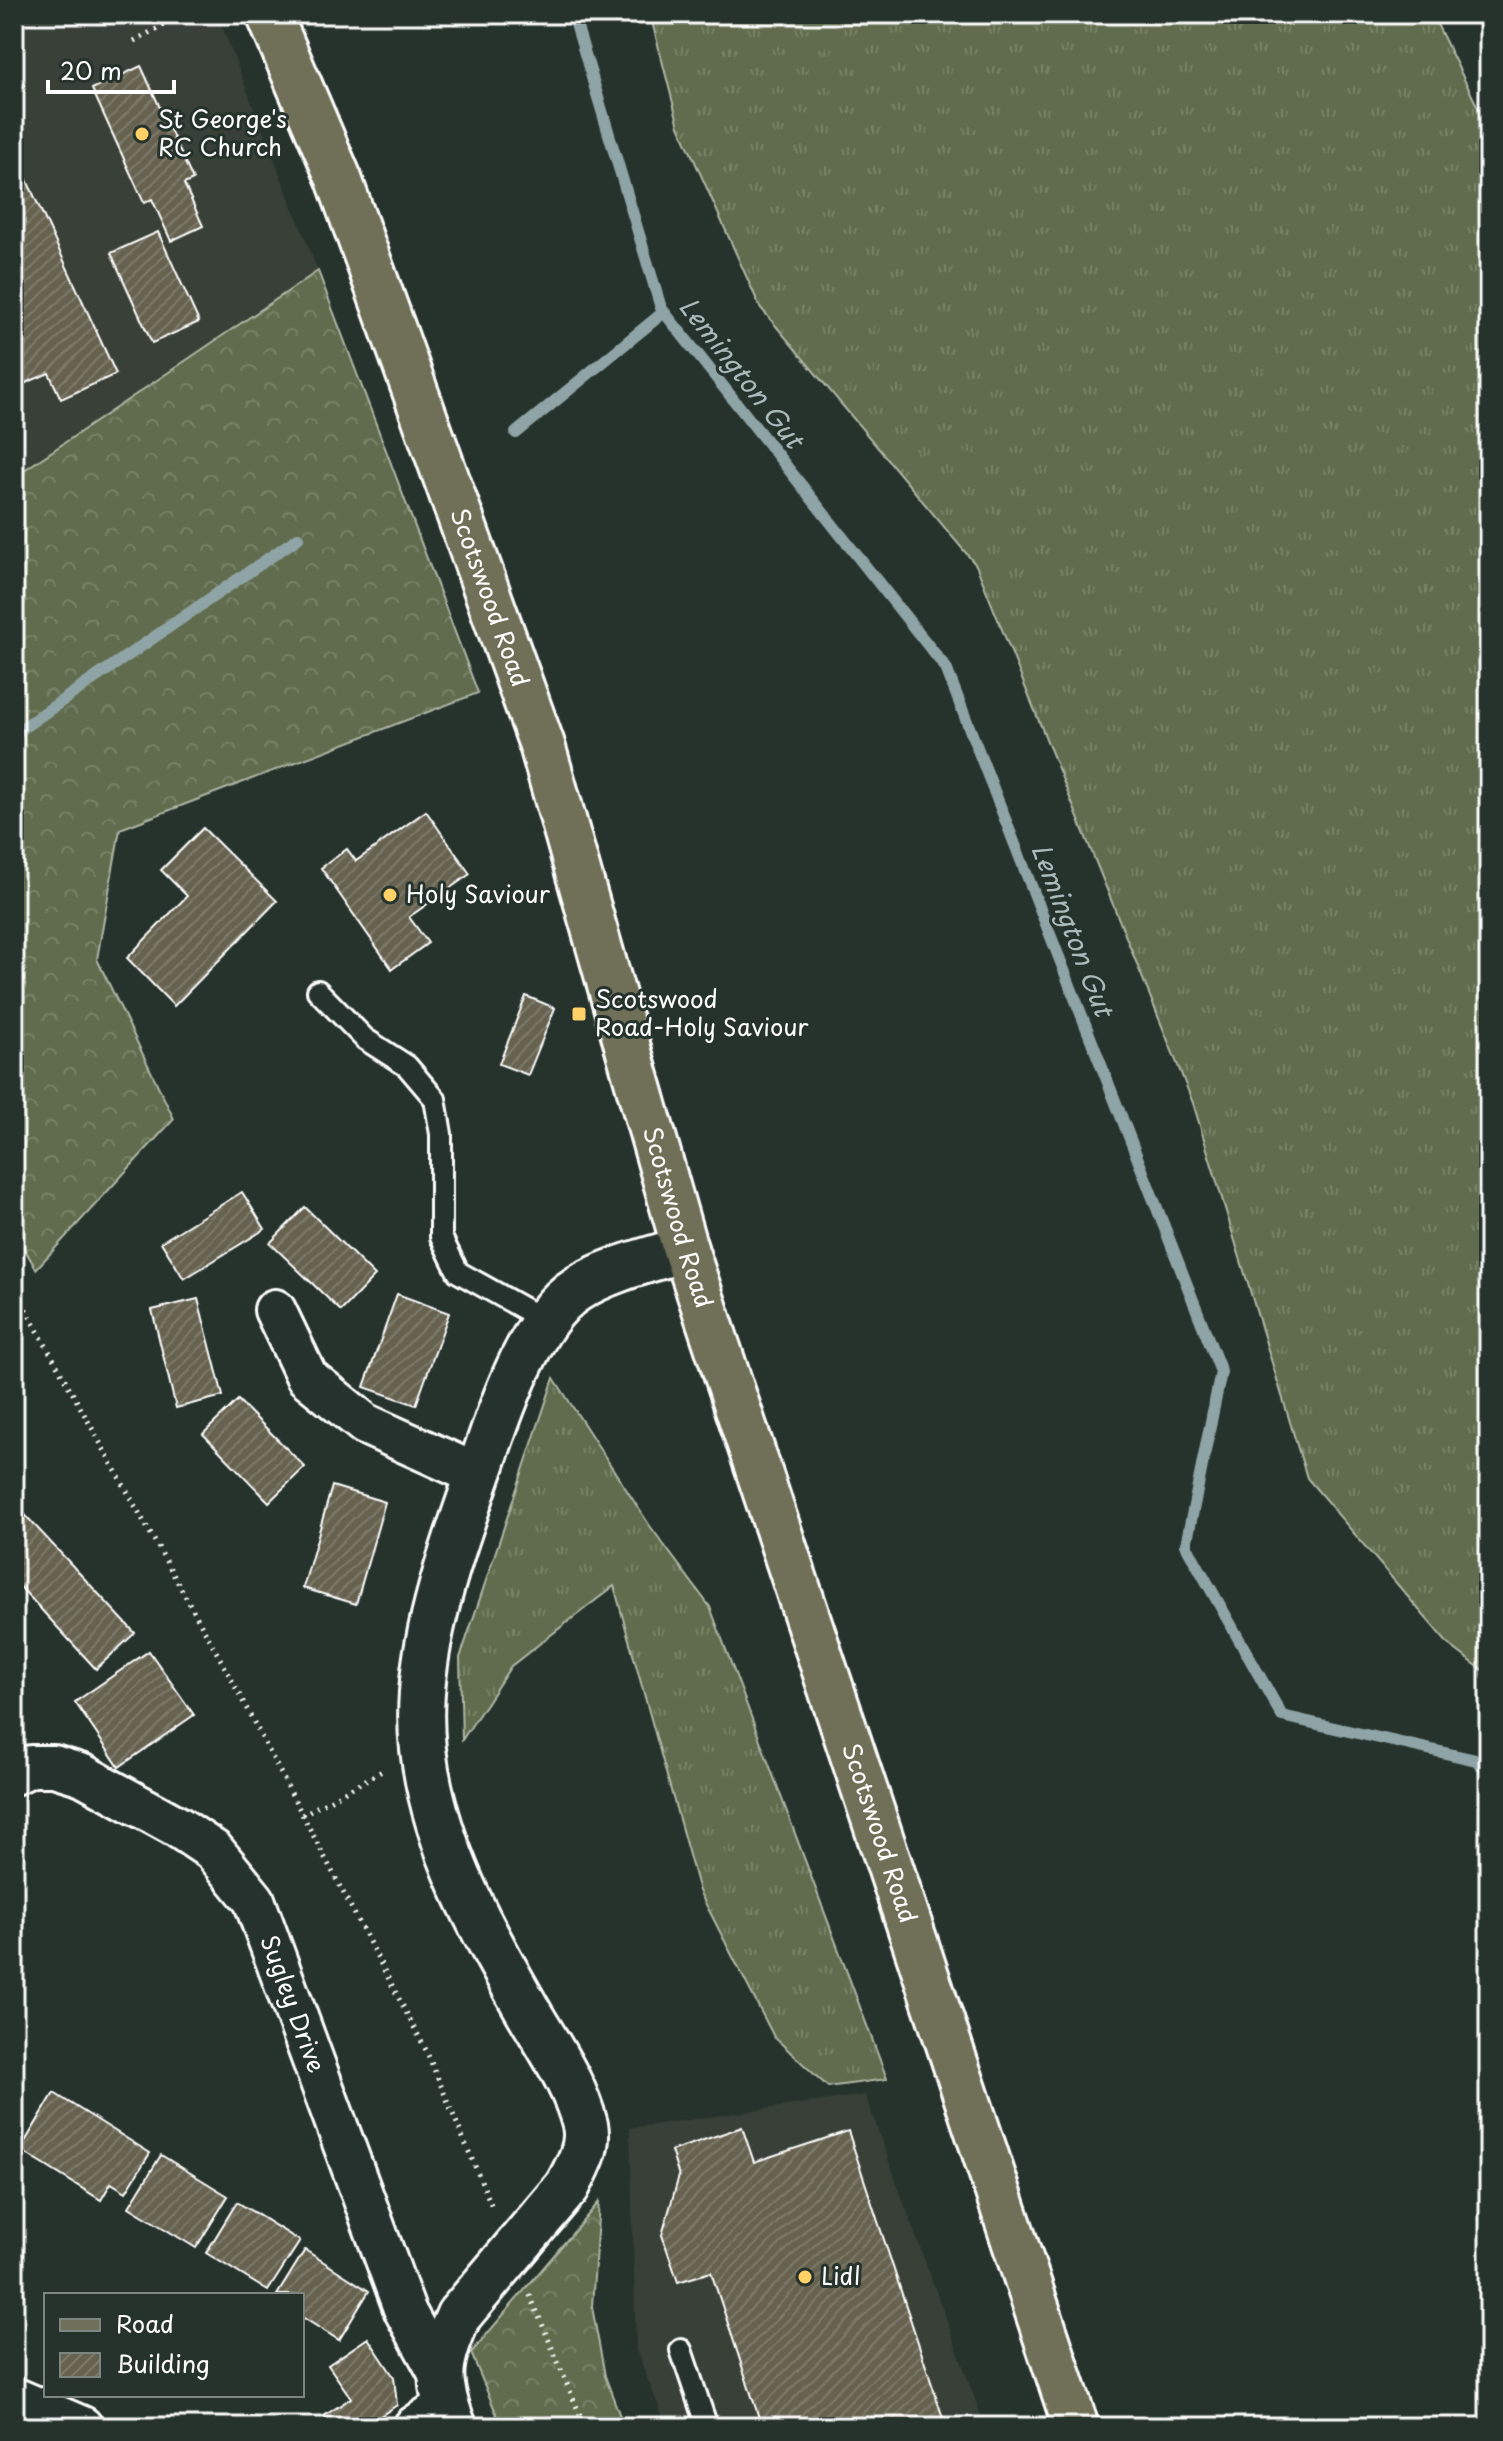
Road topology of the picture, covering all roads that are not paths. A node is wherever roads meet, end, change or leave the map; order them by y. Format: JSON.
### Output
{"nodes":[{"id":1,"x":269,"y":14,"type":"edge"},
{"id":2,"x":318,"y":991,"type":"dead end"},
{"id":3,"x":685,"y":1249,"type":"junction"},
{"id":4,"x":275,"y":1310,"type":"dead end"},
{"id":5,"x":546,"y":1321,"type":"junction"},
{"id":6,"x":478,"y":1475,"type":"junction"},
{"id":7,"x":14,"y":1774,"type":"edge"},
{"id":8,"x":681,"y":2350,"type":"dead end"},
{"id":9,"x":14,"y":2398,"type":"edge"},
{"id":10,"x":438,"y":2408,"type":"edge"},
{"id":11,"x":82,"y":2427,"type":"edge"},
{"id":12,"x":707,"y":2427,"type":"edge"},
{"id":13,"x":1076,"y":2427,"type":"edge"}],
"edges":[{"from":1,"to":3,"type":"main road","name":"Scotswood Road"},
{"from":2,"to":5,"type":"lane"},
{"from":3,"to":5,"type":"street"},
{"from":3,"to":13,"type":"main road","name":"Scotswood Road"},
{"from":4,"to":6,"type":"street"},
{"from":5,"to":6,"type":"street"},
{"from":6,"to":10,"type":"street","bridge":true},
{"from":7,"to":10,"type":"street","name":"Sugley Drive"},
{"from":8,"to":12,"type":"lane"},
{"from":9,"to":11,"type":"street"}]}
